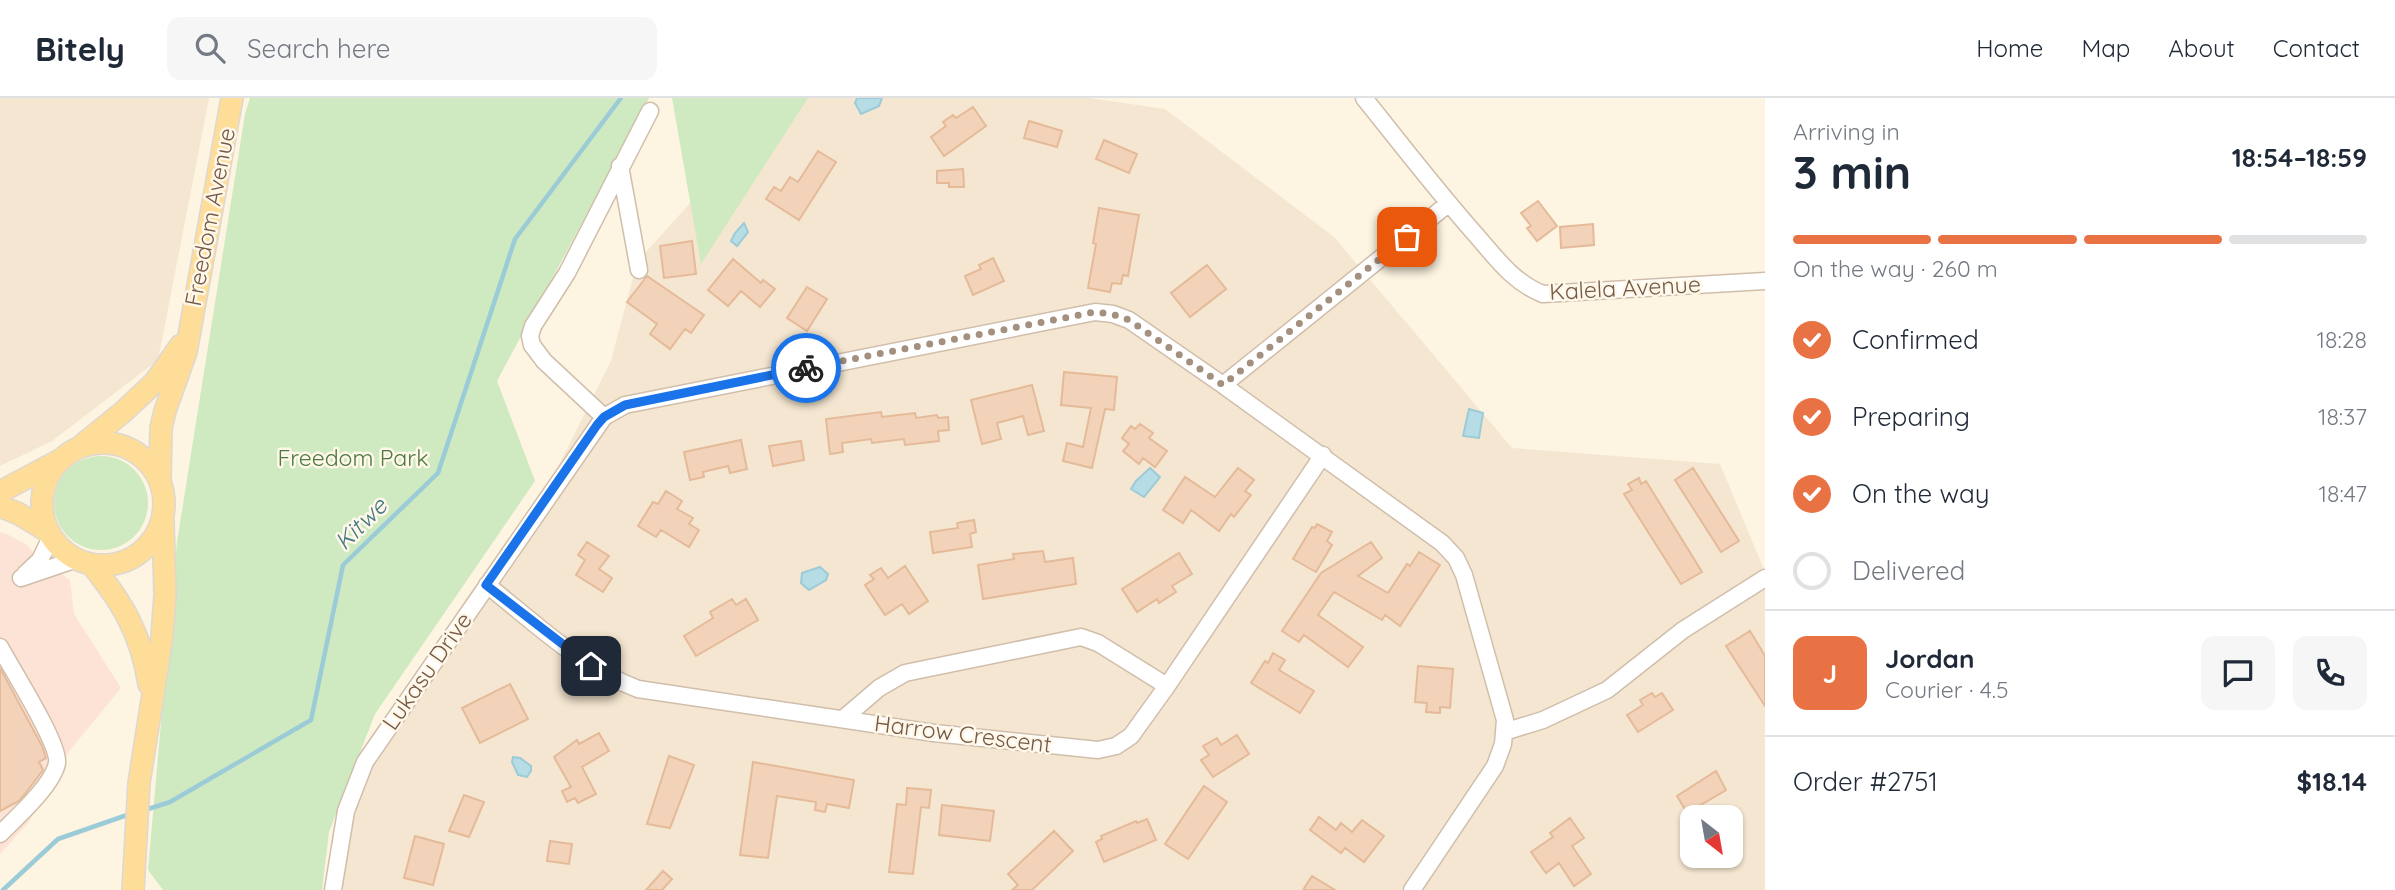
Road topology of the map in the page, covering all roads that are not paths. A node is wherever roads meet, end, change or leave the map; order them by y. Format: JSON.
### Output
{"nodes":[{"id":1,"x":232,"y":98,"type":"edge"},
{"id":2,"x":1364,"y":98,"type":"edge"},
{"id":3,"x":650,"y":111,"type":"dead end"},
{"id":4,"x":620,"y":166,"type":"junction"},
{"id":5,"x":1448,"y":204,"type":"junction"},
{"id":6,"x":639,"y":270,"type":"dead end"},
{"id":7,"x":1765,"y":281,"type":"edge"},
{"id":8,"x":188,"y":335,"type":"junction"},
{"id":9,"x":1223,"y":385,"type":"junction"},
{"id":10,"x":604,"y":417,"type":"junction"},
{"id":11,"x":69,"y":455,"type":"junction"},
{"id":12,"x":1323,"y":455,"type":"junction"},
{"id":13,"x":160,"y":482,"type":"junction"},
{"id":14,"x":0,"y":492,"type":"edge"},
{"id":15,"x":0,"y":506,"type":"edge"},
{"id":16,"x":163,"y":516,"type":"junction"},
{"id":17,"x":50,"y":534,"type":"junction"},
{"id":18,"x":84,"y":562,"type":"junction"},
{"id":19,"x":1765,"y":578,"type":"edge"},
{"id":20,"x":486,"y":585,"type":"junction"},
{"id":21,"x":0,"y":647,"type":"edge"},
{"id":22,"x":1167,"y":685,"type":"junction"},
{"id":23,"x":153,"y":703,"type":"junction"},
{"id":24,"x":844,"y":718,"type":"junction"},
{"id":25,"x":1504,"y":732,"type":"junction"},
{"id":26,"x":0,"y":834,"type":"edge"},
{"id":27,"x":136,"y":869,"type":"junction"},
{"id":28,"x":133,"y":890,"type":"edge"},
{"id":29,"x":148,"y":890,"type":"edge"},
{"id":30,"x":333,"y":890,"type":"edge"},
{"id":31,"x":1412,"y":890,"type":"edge"}],
"edges":[{"from":1,"to":8,"type":"main road","name":"Freedom Avenue"},
{"from":2,"to":5,"type":"street","name":"Kalela Avenue"},
{"from":3,"to":4,"type":"street"},
{"from":4,"to":6,"type":"street"},
{"from":4,"to":10,"type":"street"},
{"from":5,"to":7,"type":"street","name":"Kalela Avenue"},
{"from":5,"to":9,"type":"street"},
{"from":8,"to":11,"type":"main road","name":"Freedom Avenue"},
{"from":8,"to":13,"type":"main road","name":"Freedom Avenue"},
{"from":9,"to":10,"type":"street"},
{"from":9,"to":12,"type":"street"},
{"from":10,"to":20,"type":"street","name":"Lukasu Drive"},
{"from":11,"to":13,"type":"main road"},
{"from":11,"to":14,"type":"main road"},
{"from":11,"to":17,"type":"main road"},
{"from":12,"to":22,"type":"street","name":"Harrow Crescent"},
{"from":12,"to":25,"type":"street"},
{"from":13,"to":16,"type":"main road"},
{"from":15,"to":17,"type":"main road"},
{"from":16,"to":18,"type":"main road"},
{"from":16,"to":23,"type":"main road"},
{"from":17,"to":18,"type":"main road"},
{"from":17,"to":18,"type":"street"},
{"from":18,"to":23,"type":"main road"},
{"from":19,"to":25,"type":"street"},
{"from":20,"to":24,"type":"street","name":"Harrow Crescent"},
{"from":20,"to":30,"type":"street","name":"Lukasu Drive"},
{"from":21,"to":26,"type":"street"},
{"from":22,"to":24,"type":"street"},
{"from":22,"to":24,"type":"street","name":"Harrow Crescent"},
{"from":23,"to":27,"type":"main road"},
{"from":25,"to":31,"type":"street"},
{"from":27,"to":28,"type":"main road"},
{"from":27,"to":29,"type":"main road"}]}
